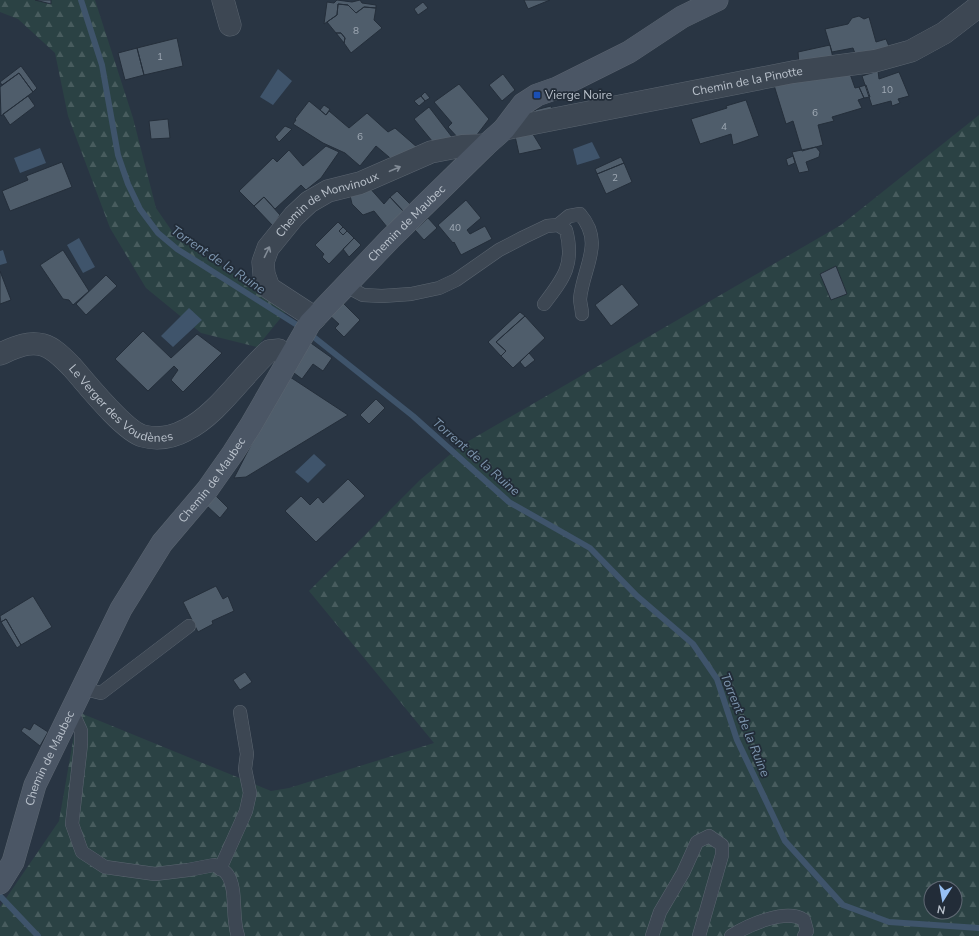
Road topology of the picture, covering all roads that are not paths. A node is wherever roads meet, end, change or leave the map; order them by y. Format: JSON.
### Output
{"nodes":[{"id":1,"x":223,"y":0,"type":"edge"},
{"id":2,"x":717,"y":0,"type":"edge"},
{"id":3,"x":979,"y":6,"type":"edge"},
{"id":4,"x":230,"y":25,"type":"dead end"},
{"id":5,"x":504,"y":129,"type":"junction"},
{"id":6,"x":486,"y":145,"type":"junction"},
{"id":7,"x":558,"y":225,"type":"junction"},
{"id":8,"x":346,"y":286,"type":"junction"},
{"id":9,"x":544,"y":304,"type":"dead end"},
{"id":10,"x":582,"y":314,"type":"dead end"},
{"id":11,"x":315,"y":318,"type":"junction"},
{"id":12,"x":0,"y":354,"type":"edge"},
{"id":13,"x":288,"y":358,"type":"junction"},
{"id":14,"x":189,"y":626,"type":"dead end"},
{"id":15,"x":84,"y":683,"type":"junction"},
{"id":16,"x":71,"y":709,"type":"junction"},
{"id":17,"x":240,"y":712,"type":"dead end"},
{"id":18,"x":220,"y":869,"type":"junction"},
{"id":19,"x":3,"y":880,"type":"edge"},
{"id":20,"x":238,"y":936,"type":"edge"},
{"id":21,"x":652,"y":936,"type":"edge"},
{"id":22,"x":699,"y":936,"type":"edge"},
{"id":23,"x":731,"y":936,"type":"edge"},
{"id":24,"x":804,"y":936,"type":"edge"}],
"edges":[{"from":1,"to":4,"type":"street"},
{"from":2,"to":5,"type":"street","name":"Chemin de Maubec"},
{"from":3,"to":5,"type":"street","name":"Chemin de la Pinotte"},
{"from":5,"to":6,"type":"street","name":"Chemin de Maubec"},
{"from":6,"to":8,"type":"street","name":"Chemin de Maubec"},
{"from":11,"to":6,"type":"street","name":"Chemin de Monvinoux","one_way":true},
{"from":7,"to":8,"type":"lane"},
{"from":7,"to":9,"type":"lane"},
{"from":7,"to":10,"type":"lane"},
{"from":8,"to":11,"type":"street","name":"Chemin de Maubec"},
{"from":11,"to":13,"type":"street","name":"Chemin de Maubec"},
{"from":12,"to":13,"type":"street","name":"Le Verger des Voudènes"},
{"from":13,"to":15,"type":"street","name":"Chemin de Maubec"},
{"from":14,"to":15,"type":"lane"},
{"from":15,"to":16,"type":"street","name":"Chemin de Maubec"},
{"from":16,"to":18,"type":"lane"},
{"from":16,"to":19,"type":"street","name":"Chemin de Maubec"},
{"from":17,"to":18,"type":"lane"},
{"from":18,"to":20,"type":"lane"},
{"from":21,"to":22,"type":"lane"},
{"from":23,"to":24,"type":"lane"}]}
